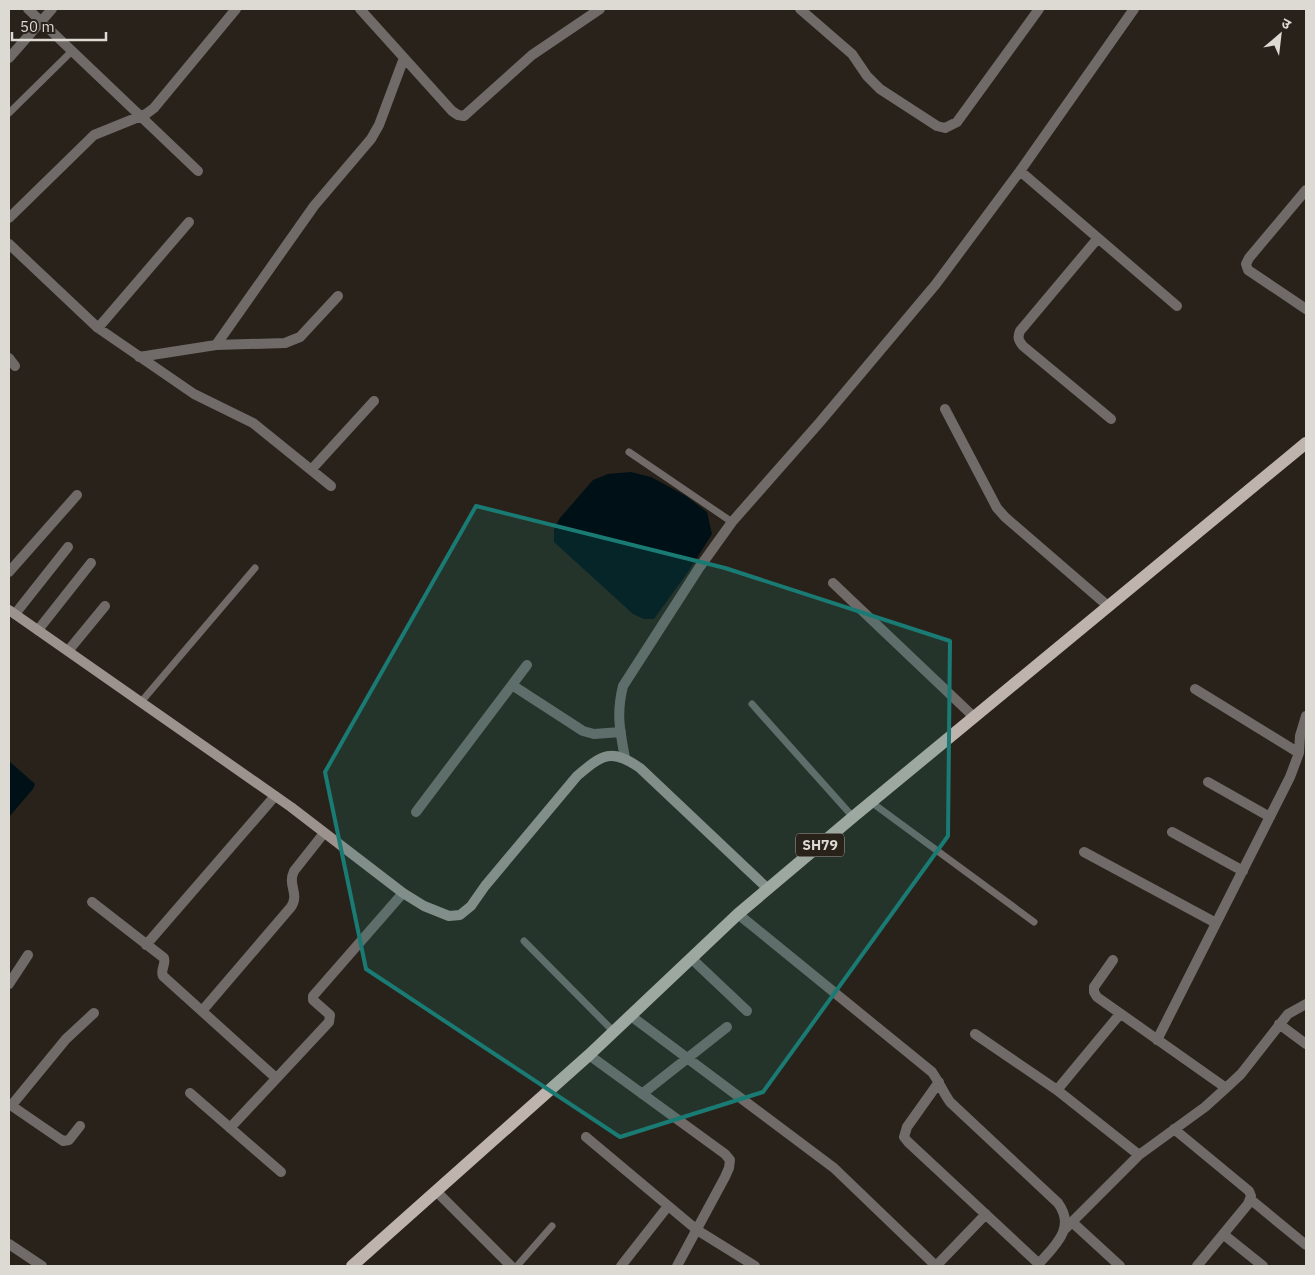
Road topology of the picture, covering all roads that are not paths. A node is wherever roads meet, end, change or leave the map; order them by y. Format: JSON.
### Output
{"nodes":[{"id":1,"x":28,"y":9,"type":"edge"},
{"id":2,"x":52,"y":9,"type":"edge"},
{"id":3,"x":236,"y":9,"type":"edge"},
{"id":4,"x":360,"y":9,"type":"edge"},
{"id":5,"x":600,"y":9,"type":"edge"},
{"id":6,"x":800,"y":9,"type":"edge"},
{"id":7,"x":1039,"y":9,"type":"edge"},
{"id":8,"x":1134,"y":9,"type":"edge"},
{"id":9,"x":41,"y":21,"type":"junction"},
{"id":10,"x":72,"y":51,"type":"junction"},
{"id":11,"x":9,"y":58,"type":"edge"},
{"id":12,"x":404,"y":58,"type":"junction"},
{"id":13,"x":9,"y":113,"type":"edge"},
{"id":14,"x":140,"y":116,"type":"junction"},
{"id":15,"x":198,"y":171,"type":"dead end"},
{"id":16,"x":1020,"y":171,"type":"junction"},
{"id":17,"x":1306,"y":190,"type":"edge"},
{"id":18,"x":9,"y":218,"type":"edge"},
{"id":19,"x":189,"y":222,"type":"dead end"},
{"id":20,"x":1098,"y":238,"type":"junction"},
{"id":21,"x":9,"y":244,"type":"edge"},
{"id":22,"x":338,"y":296,"type":"dead end"},
{"id":23,"x":1177,"y":306,"type":"dead end"},
{"id":24,"x":1306,"y":309,"type":"edge"},
{"id":25,"x":98,"y":328,"type":"junction"},
{"id":26,"x":216,"y":345,"type":"junction"},
{"id":27,"x":140,"y":357,"type":"junction"},
{"id":28,"x":374,"y":400,"type":"dead end"},
{"id":29,"x":945,"y":409,"type":"dead end"},
{"id":30,"x":1111,"y":419,"type":"dead end"},
{"id":31,"x":1306,"y":443,"type":"edge"},
{"id":32,"x":629,"y":452,"type":"dead end"},
{"id":33,"x":311,"y":470,"type":"junction"},
{"id":34,"x":331,"y":486,"type":"dead end"},
{"id":35,"x":77,"y":495,"type":"dead end"},
{"id":36,"x":732,"y":522,"type":"junction"},
{"id":37,"x":68,"y":546,"type":"dead end"},
{"id":38,"x":91,"y":563,"type":"dead end"},
{"id":39,"x":255,"y":568,"type":"dead end"},
{"id":40,"x":9,"y":572,"type":"edge"},
{"id":41,"x":833,"y":583,"type":"dead end"},
{"id":42,"x":105,"y":606,"type":"dead end"},
{"id":43,"x":1108,"y":606,"type":"junction"},
{"id":44,"x":12,"y":612,"type":"edge"},
{"id":45,"x":38,"y":630,"type":"junction"},
{"id":46,"x":68,"y":651,"type":"junction"},
{"id":47,"x":527,"y":665,"type":"dead end"},
{"id":48,"x":512,"y":685,"type":"junction"},
{"id":49,"x":1195,"y":689,"type":"dead end"},
{"id":50,"x":141,"y":702,"type":"junction"},
{"id":51,"x":752,"y":704,"type":"dead end"},
{"id":52,"x":1306,"y":716,"type":"edge"},
{"id":53,"x":974,"y":717,"type":"junction"},
{"id":54,"x":621,"y":732,"type":"junction"},
{"id":55,"x":1299,"y":753,"type":"junction"},
{"id":56,"x":625,"y":758,"type":"junction"},
{"id":57,"x":1208,"y":782,"type":"dead end"},
{"id":58,"x":275,"y":796,"type":"junction"},
{"id":59,"x":871,"y":802,"type":"junction"},
{"id":60,"x":416,"y":812,"type":"dead end"},
{"id":61,"x":853,"y":817,"type":"junction"},
{"id":62,"x":1270,"y":817,"type":"junction"},
{"id":63,"x":324,"y":832,"type":"junction"},
{"id":64,"x":1172,"y":832,"type":"dead end"},
{"id":65,"x":1084,"y":852,"type":"dead end"},
{"id":66,"x":1243,"y":870,"type":"junction"},
{"id":67,"x":768,"y":890,"type":"junction"},
{"id":68,"x":403,"y":893,"type":"junction"},
{"id":69,"x":92,"y":902,"type":"dead end"},
{"id":70,"x":738,"y":914,"type":"junction"},
{"id":71,"x":1034,"y":922,"type":"dead end"},
{"id":72,"x":1216,"y":923,"type":"junction"},
{"id":73,"x":524,"y":941,"type":"dead end"},
{"id":74,"x":146,"y":945,"type":"junction"},
{"id":75,"x":28,"y":955,"type":"dead end"},
{"id":76,"x":692,"y":959,"type":"junction"},
{"id":77,"x":1113,"y":960,"type":"dead end"},
{"id":78,"x":9,"y":984,"type":"edge"},
{"id":79,"x":1306,"y":1004,"type":"edge"},
{"id":80,"x":202,"y":1011,"type":"junction"},
{"id":81,"x":747,"y":1011,"type":"dead end"},
{"id":82,"x":94,"y":1013,"type":"dead end"},
{"id":83,"x":1120,"y":1014,"type":"junction"},
{"id":84,"x":631,"y":1016,"type":"junction"},
{"id":85,"x":1279,"y":1024,"type":"junction"},
{"id":86,"x":726,"y":1027,"type":"dead end"},
{"id":87,"x":614,"y":1032,"type":"junction"},
{"id":88,"x":975,"y":1034,"type":"dead end"},
{"id":89,"x":1157,"y":1040,"type":"junction"},
{"id":90,"x":1306,"y":1044,"type":"edge"},
{"id":91,"x":589,"y":1055,"type":"junction"},
{"id":92,"x":688,"y":1057,"type":"junction"},
{"id":93,"x":276,"y":1078,"type":"junction"},
{"id":94,"x":939,"y":1082,"type":"junction"},
{"id":95,"x":1226,"y":1088,"type":"junction"},
{"id":96,"x":1057,"y":1090,"type":"junction"},
{"id":97,"x":190,"y":1093,"type":"dead end"},
{"id":98,"x":642,"y":1094,"type":"junction"},
{"id":99,"x":10,"y":1105,"type":"edge"},
{"id":100,"x":80,"y":1126,"type":"dead end"},
{"id":101,"x":230,"y":1128,"type":"junction"},
{"id":102,"x":1174,"y":1129,"type":"junction"},
{"id":103,"x":586,"y":1137,"type":"dead end"},
{"id":104,"x":1139,"y":1155,"type":"junction"},
{"id":105,"x":281,"y":1172,"type":"dead end"},
{"id":106,"x":436,"y":1191,"type":"junction"},
{"id":107,"x":1250,"y":1199,"type":"junction"},
{"id":108,"x":668,"y":1206,"type":"junction"},
{"id":109,"x":986,"y":1214,"type":"junction"},
{"id":110,"x":1069,"y":1225,"type":"junction"},
{"id":111,"x":552,"y":1226,"type":"dead end"},
{"id":112,"x":697,"y":1230,"type":"junction"},
{"id":113,"x":1223,"y":1234,"type":"junction"},
{"id":114,"x":9,"y":1244,"type":"edge"},
{"id":115,"x":1306,"y":1244,"type":"edge"},
{"id":116,"x":1038,"y":1265,"type":"edge"},
{"id":117,"x":42,"y":1266,"type":"edge"},
{"id":118,"x":352,"y":1266,"type":"edge"},
{"id":119,"x":511,"y":1266,"type":"edge"},
{"id":120,"x":517,"y":1266,"type":"edge"},
{"id":121,"x":621,"y":1266,"type":"edge"},
{"id":122,"x":677,"y":1266,"type":"edge"},
{"id":123,"x":756,"y":1266,"type":"edge"},
{"id":124,"x":936,"y":1266,"type":"edge"},
{"id":125,"x":1120,"y":1266,"type":"edge"},
{"id":126,"x":1197,"y":1266,"type":"edge"},
{"id":127,"x":1263,"y":1266,"type":"edge"}],
"edges":[{"from":1,"to":9,"type":"street"},
{"from":2,"to":9,"type":"street"},
{"from":3,"to":14,"type":"street"},
{"from":4,"to":12,"type":"street"},
{"from":5,"to":12,"type":"street"},
{"from":6,"to":7,"type":"street"},
{"from":8,"to":16,"type":"street"},
{"from":9,"to":10,"type":"street"},
{"from":9,"to":11,"type":"street"},
{"from":10,"to":13,"type":"lane"},
{"from":10,"to":14,"type":"street"},
{"from":12,"to":26,"type":"street"},
{"from":14,"to":15,"type":"street"},
{"from":14,"to":18,"type":"street"},
{"from":16,"to":20,"type":"street"},
{"from":16,"to":36,"type":"street"},
{"from":17,"to":24,"type":"street"},
{"from":19,"to":25,"type":"street"},
{"from":20,"to":23,"type":"street"},
{"from":20,"to":30,"type":"street"},
{"from":21,"to":25,"type":"street"},
{"from":22,"to":26,"type":"street"},
{"from":25,"to":27,"type":"street"},
{"from":26,"to":27,"type":"street"},
{"from":27,"to":33,"type":"street"},
{"from":28,"to":33,"type":"street"},
{"from":29,"to":43,"type":"street"},
{"from":31,"to":43,"type":"main road","number":"SH79"},
{"from":32,"to":36,"type":"lane"},
{"from":33,"to":34,"type":"street"},
{"from":35,"to":40,"type":"street"},
{"from":36,"to":54,"type":"street"},
{"from":37,"to":44,"type":"street"},
{"from":38,"to":45,"type":"street"},
{"from":39,"to":50,"type":"lane"},
{"from":41,"to":53,"type":"street"},
{"from":42,"to":46,"type":"street"},
{"from":43,"to":53,"type":"main road","number":"SH79"},
{"from":44,"to":45,"type":"main road"},
{"from":45,"to":46,"type":"main road"},
{"from":46,"to":50,"type":"main road"},
{"from":47,"to":48,"type":"street"},
{"from":48,"to":54,"type":"street"},
{"from":48,"to":60,"type":"street"},
{"from":49,"to":55,"type":"street"},
{"from":50,"to":58,"type":"main road"},
{"from":51,"to":61,"type":"lane"},
{"from":52,"to":55,"type":"street"},
{"from":53,"to":59,"type":"main road","number":"SH79"},
{"from":54,"to":56,"type":"street"},
{"from":55,"to":62,"type":"street"},
{"from":56,"to":67,"type":"main road"},
{"from":56,"to":68,"type":"main road"},
{"from":57,"to":62,"type":"street"},
{"from":58,"to":63,"type":"main road"},
{"from":58,"to":74,"type":"street"},
{"from":59,"to":61,"type":"main road","number":"SH79"},
{"from":59,"to":71,"type":"lane"},
{"from":61,"to":67,"type":"main road","number":"SH79"},
{"from":62,"to":66,"type":"street"},
{"from":63,"to":68,"type":"main road"},
{"from":63,"to":80,"type":"street"},
{"from":64,"to":66,"type":"street"},
{"from":65,"to":72,"type":"street"},
{"from":66,"to":72,"type":"street"},
{"from":67,"to":70,"type":"main road","number":"SH79"},
{"from":68,"to":93,"type":"street"},
{"from":69,"to":74,"type":"street"},
{"from":70,"to":76,"type":"main road","number":"SH79"},
{"from":70,"to":94,"type":"street"},
{"from":72,"to":89,"type":"street"},
{"from":73,"to":87,"type":"lane"},
{"from":74,"to":80,"type":"street"},
{"from":75,"to":78,"type":"street"},
{"from":76,"to":81,"type":"street"},
{"from":76,"to":84,"type":"main road","number":"SH79"},
{"from":77,"to":83,"type":"street"},
{"from":79,"to":85,"type":"street"},
{"from":80,"to":93,"type":"street"},
{"from":82,"to":99,"type":"street"},
{"from":83,"to":89,"type":"street"},
{"from":83,"to":96,"type":"street"},
{"from":84,"to":87,"type":"main road","number":"SH79"},
{"from":84,"to":92,"type":"street"},
{"from":85,"to":90,"type":"street"},
{"from":85,"to":95,"type":"street"},
{"from":86,"to":92,"type":"street"},
{"from":87,"to":91,"type":"main road","number":"SH79"},
{"from":88,"to":96,"type":"street"},
{"from":89,"to":95,"type":"street"},
{"from":91,"to":98,"type":"street"},
{"from":91,"to":106,"type":"main road","number":"SH79"},
{"from":92,"to":98,"type":"street"},
{"from":92,"to":124,"type":"street"},
{"from":93,"to":101,"type":"street"},
{"from":94,"to":109,"type":"street"},
{"from":94,"to":110,"type":"street"},
{"from":95,"to":102,"type":"street"},
{"from":96,"to":104,"type":"street"},
{"from":97,"to":101,"type":"street"},
{"from":98,"to":112,"type":"street"},
{"from":99,"to":100,"type":"street"},
{"from":101,"to":105,"type":"street"},
{"from":102,"to":104,"type":"street"},
{"from":102,"to":107,"type":"street"},
{"from":103,"to":108,"type":"street"},
{"from":104,"to":110,"type":"street"},
{"from":106,"to":118,"type":"main road","number":"SH79"},
{"from":106,"to":119,"type":"street"},
{"from":107,"to":113,"type":"street"},
{"from":107,"to":115,"type":"street"},
{"from":108,"to":112,"type":"street"},
{"from":108,"to":121,"type":"street"},
{"from":109,"to":116,"type":"street"},
{"from":109,"to":124,"type":"street"},
{"from":110,"to":116,"type":"street"},
{"from":110,"to":125,"type":"street"},
{"from":111,"to":120,"type":"lane"},
{"from":112,"to":122,"type":"street"},
{"from":112,"to":123,"type":"street"},
{"from":113,"to":126,"type":"street"},
{"from":113,"to":127,"type":"street"},
{"from":114,"to":117,"type":"street"}]}
